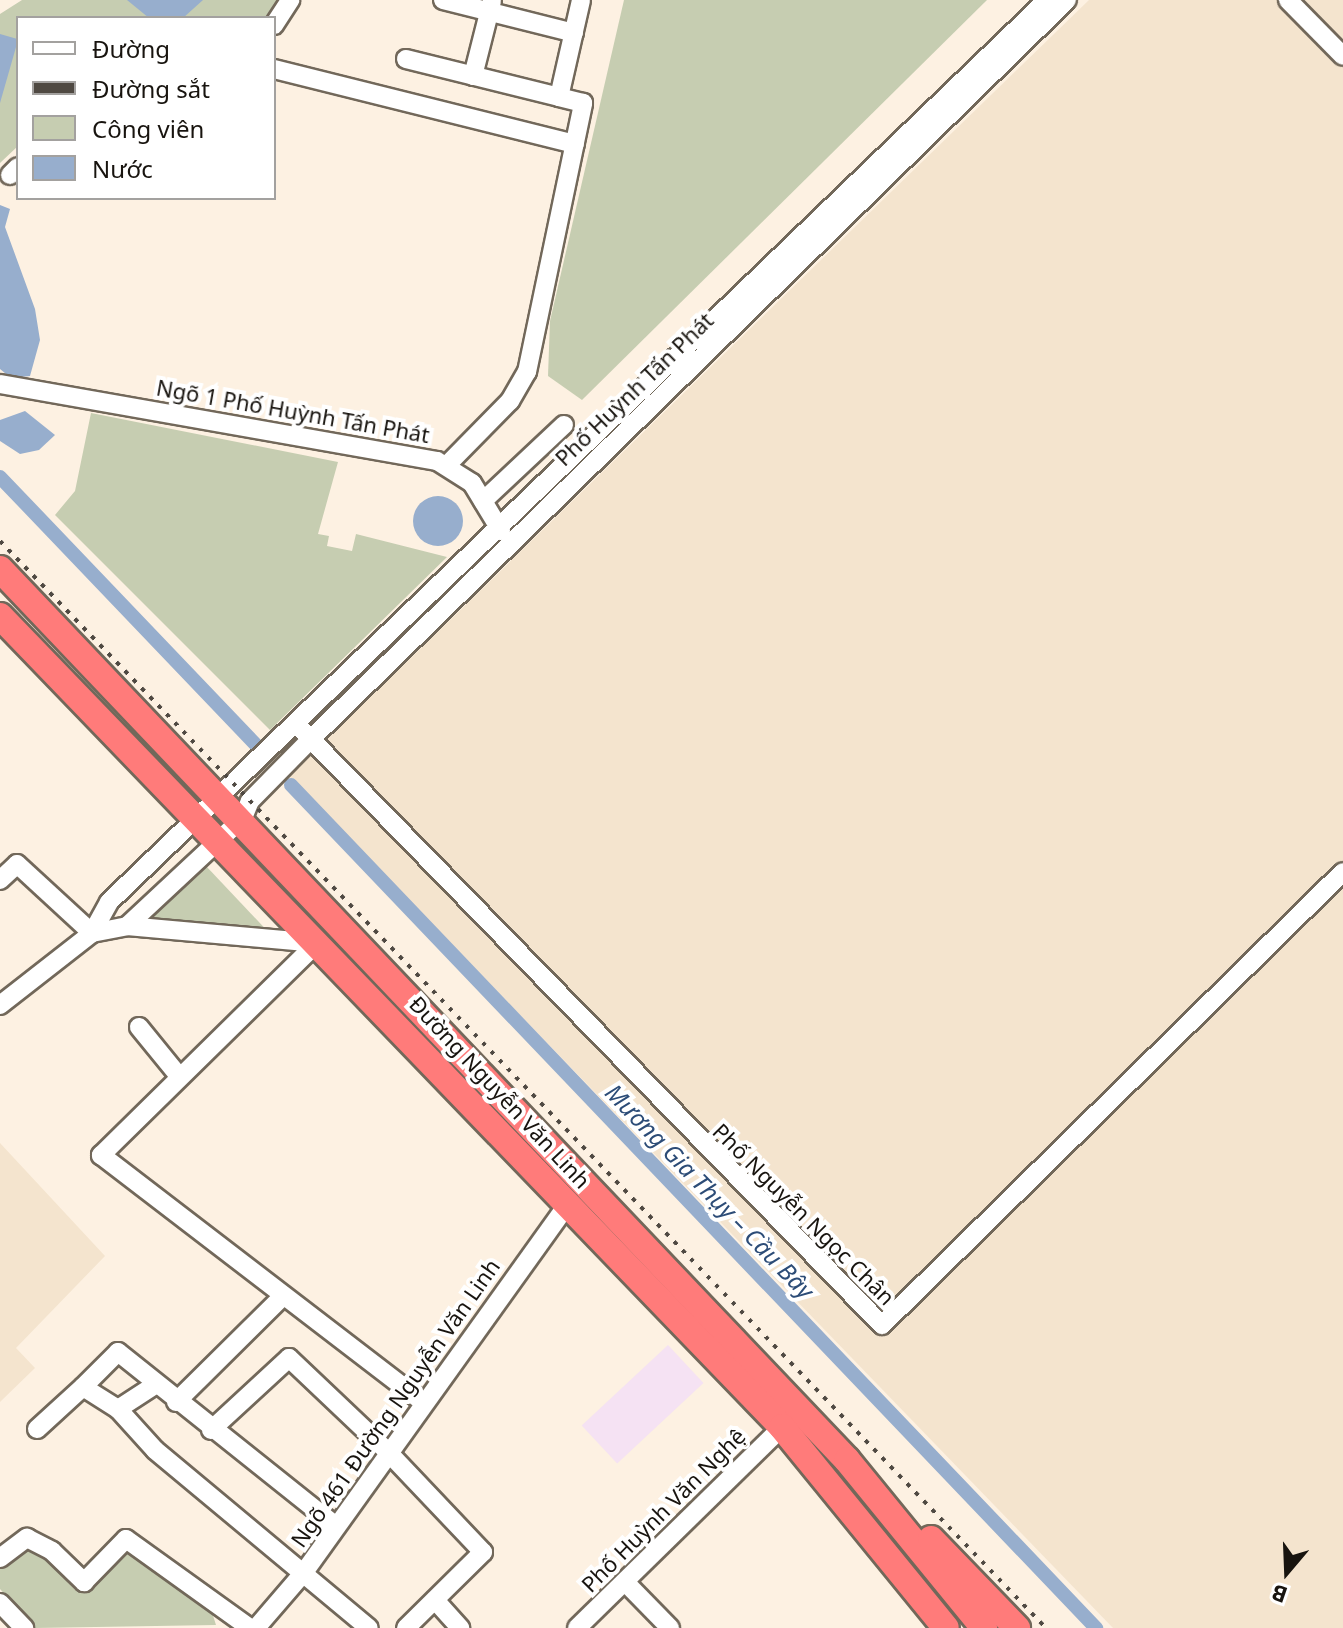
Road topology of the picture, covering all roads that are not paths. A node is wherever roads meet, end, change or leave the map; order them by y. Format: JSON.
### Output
{"nodes":[{"id":1,"x":290,"y":0,"type":"edge"},
{"id":2,"x":443,"y":0,"type":"edge"},
{"id":3,"x":581,"y":0,"type":"edge"},
{"id":4,"x":1047,"y":0,"type":"edge"},
{"id":5,"x":1067,"y":0,"type":"edge"},
{"id":6,"x":1288,"y":0,"type":"edge"},
{"id":7,"x":490,"y":6,"type":"edge"},
{"id":8,"x":276,"y":22,"type":"edge"},
{"id":9,"x":574,"y":33,"type":"junction"},
{"id":10,"x":1343,"y":56,"type":"edge"},
{"id":11,"x":406,"y":59,"type":"dead end"},
{"id":12,"x":276,"y":69,"type":"edge"},
{"id":13,"x":473,"y":76,"type":"junction"},
{"id":14,"x":559,"y":97,"type":"junction"},
{"id":15,"x":575,"y":144,"type":"junction"},
{"id":16,"x":840,"y":213,"type":"junction"},
{"id":17,"x":668,"y":379,"type":"junction"},
{"id":18,"x":0,"y":384,"type":"edge"},
{"id":19,"x":564,"y":425,"type":"dead end"},
{"id":20,"x":447,"y":465,"type":"junction"},
{"id":21,"x":483,"y":501,"type":"junction"},
{"id":22,"x":501,"y":531,"type":"junction"},
{"id":23,"x":0,"y":569,"type":"edge"},
{"id":24,"x":0,"y":616,"type":"edge"},
{"id":25,"x":305,"y":733,"type":"junction"},
{"id":26,"x":224,"y":799,"type":"junction"},
{"id":27,"x":243,"y":818,"type":"junction"},
{"id":28,"x":200,"y":819,"type":"junction"},
{"id":29,"x":220,"y":839,"type":"junction"},
{"id":30,"x":1343,"y":872,"type":"edge"},
{"id":31,"x":0,"y":880,"type":"edge"},
{"id":32,"x":127,"y":926,"type":"junction"},
{"id":33,"x":92,"y":933,"type":"junction"},
{"id":34,"x":317,"y":943,"type":"junction"},
{"id":35,"x":404,"y":991,"type":"junction"},
{"id":36,"x":2,"y":1000,"type":"edge"},
{"id":37,"x":383,"y":1009,"type":"junction"},
{"id":38,"x":139,"y":1027,"type":"dead end"},
{"id":39,"x":179,"y":1076,"type":"junction"},
{"id":40,"x":568,"y":1203,"type":"junction"},
{"id":41,"x":282,"y":1297,"type":"junction"},
{"id":42,"x":155,"y":1385,"type":"junction"},
{"id":43,"x":83,"y":1387,"type":"junction"},
{"id":44,"x":422,"y":1401,"type":"junction"},
{"id":45,"x":176,"y":1402,"type":"junction"},
{"id":46,"x":118,"y":1409,"type":"junction"},
{"id":47,"x":782,"y":1427,"type":"junction"},
{"id":48,"x":37,"y":1429,"type":"dead end"},
{"id":49,"x":211,"y":1430,"type":"junction"},
{"id":50,"x":388,"y":1452,"type":"junction"},
{"id":51,"x":847,"y":1460,"type":"junction"},
{"id":52,"x":336,"y":1526,"type":"junction"},
{"id":53,"x":0,"y":1558,"type":"edge"},
{"id":54,"x":305,"y":1571,"type":"junction"},
{"id":55,"x":626,"y":1583,"type":"junction"},
{"id":56,"x":435,"y":1600,"type":"junction"},
{"id":57,"x":0,"y":1603,"type":"edge"},
{"id":58,"x":239,"y":1625,"type":"edge"},
{"id":59,"x":24,"y":1628,"type":"edge"},
{"id":60,"x":256,"y":1628,"type":"edge"},
{"id":61,"x":369,"y":1628,"type":"edge"},
{"id":62,"x":406,"y":1628,"type":"edge"},
{"id":63,"x":460,"y":1628,"type":"edge"},
{"id":64,"x":577,"y":1628,"type":"edge"},
{"id":65,"x":670,"y":1628,"type":"edge"},
{"id":66,"x":946,"y":1628,"type":"edge"},
{"id":67,"x":984,"y":1628,"type":"edge"},
{"id":68,"x":1017,"y":1628,"type":"edge"}],
"edges":[{"from":1,"to":8,"type":"street"},
{"from":2,"to":7,"type":"street"},
{"from":3,"to":9,"type":"street"},
{"from":4,"to":16,"type":"street","name":"Phố Huỳnh Tấn Phát"},
{"from":5,"to":16,"type":"street","name":"Phố Huỳnh Tấn Phát"},
{"from":6,"to":10,"type":"street"},
{"from":7,"to":9,"type":"street"},
{"from":7,"to":13,"type":"street"},
{"from":9,"to":14,"type":"street"},
{"from":11,"to":13,"type":"street"},
{"from":12,"to":15,"type":"street"},
{"from":13,"to":14,"type":"street"},
{"from":14,"to":15,"type":"street"},
{"from":15,"to":20,"type":"street"},
{"from":16,"to":17,"type":"street","name":"Phố Huỳnh Tấn Phát"},
{"from":17,"to":22,"type":"street","name":"Phố Huỳnh Tấn Phát"},
{"from":17,"to":25,"type":"street","name":"Phố Huỳnh Tấn Phát"},
{"from":18,"to":20,"type":"street","name":"Ngõ 1 Phố Huỳnh Tấn Phát"},
{"from":19,"to":21,"type":"street"},
{"from":20,"to":21,"type":"street","name":"Ngõ 1 Phố Huỳnh Tấn Phát"},
{"from":21,"to":22,"type":"street","name":"Ngõ 1 Phố Huỳnh Tấn Phát"},
{"from":22,"to":25,"type":"street","name":"Phố Huỳnh Tấn Phát"},
{"from":23,"to":26,"type":"highway","name":"Đường Nguyễn Văn Linh"},
{"from":24,"to":28,"type":"highway","name":"Đường Nguyễn Văn Linh"},
{"from":25,"to":26,"type":"street","name":"Phố Huỳnh Tấn Phát"},
{"from":25,"to":27,"type":"street","name":"Phố Huỳnh Tấn Phát"},
{"from":25,"to":30,"type":"street","name":"Phố Nguyễn Ngọc Chân"},
{"from":26,"to":27,"type":"highway","name":"Đường Nguyễn Văn Linh"},
{"from":26,"to":28,"type":"street","name":"Phố Huỳnh Tấn Phát"},
{"from":27,"to":29,"type":"street","name":"Phố Huỳnh Tấn Phát"},
{"from":27,"to":35,"type":"highway","name":"Đường Nguyễn Văn Linh"},
{"from":28,"to":29,"type":"highway","name":"Đường Nguyễn Văn Linh"},
{"from":28,"to":33,"type":"street","name":"Phố Huỳnh Tấn Phát"},
{"from":29,"to":32,"type":"street","name":"Phố Huỳnh Tấn Phát"},
{"from":29,"to":34,"type":"highway","name":"Đường Nguyễn Văn Linh"},
{"from":31,"to":33,"type":"street"},
{"from":32,"to":33,"type":"street"},
{"from":32,"to":34,"type":"street"},
{"from":33,"to":36,"type":"street"},
{"from":34,"to":37,"type":"highway","name":"Đường Nguyễn Văn Linh"},
{"from":34,"to":39,"type":"street"},
{"from":35,"to":37,"type":"highway"},
{"from":35,"to":51,"type":"highway","name":"Đường Nguyễn Văn Linh"},
{"from":37,"to":40,"type":"highway","name":"Đường Nguyễn Văn Linh"},
{"from":38,"to":39,"type":"street"},
{"from":39,"to":41,"type":"street"},
{"from":40,"to":44,"type":"street","name":"Ngõ 461 Đường Nguyễn Văn Linh"},
{"from":40,"to":47,"type":"highway","name":"Đường Nguyễn Văn Linh"},
{"from":41,"to":44,"type":"street"},
{"from":41,"to":45,"type":"street"},
{"from":42,"to":43,"type":"street"},
{"from":42,"to":45,"type":"street"},
{"from":42,"to":46,"type":"street"},
{"from":43,"to":46,"type":"street"},
{"from":43,"to":48,"type":"street"},
{"from":44,"to":50,"type":"street","name":"Ngõ 461 Đường Nguyễn Văn Linh"},
{"from":45,"to":49,"type":"street"},
{"from":46,"to":54,"type":"street"},
{"from":47,"to":55,"type":"street","name":"Phố Huỳnh Văn Nghệ"},
{"from":47,"to":66,"type":"highway","name":"Đường Nguyễn Văn Linh"},
{"from":49,"to":50,"type":"street"},
{"from":49,"to":52,"type":"street"},
{"from":50,"to":52,"type":"street","name":"Ngõ 461 Đường Nguyễn Văn Linh"},
{"from":50,"to":56,"type":"street"},
{"from":51,"to":67,"type":"highway","name":"Đường Nguyễn Văn Linh"},
{"from":51,"to":68,"type":"highway"},
{"from":52,"to":54,"type":"street","name":"Ngõ 461 Đường Nguyễn Văn Linh"},
{"from":53,"to":58,"type":"street"},
{"from":54,"to":60,"type":"street","name":"Ngõ 461 Đường Nguyễn Văn Linh"},
{"from":54,"to":61,"type":"street"},
{"from":55,"to":64,"type":"street","name":"Phố Huỳnh Văn Nghệ"},
{"from":55,"to":65,"type":"street"},
{"from":56,"to":62,"type":"street"},
{"from":56,"to":63,"type":"street"},
{"from":57,"to":59,"type":"street"}]}
